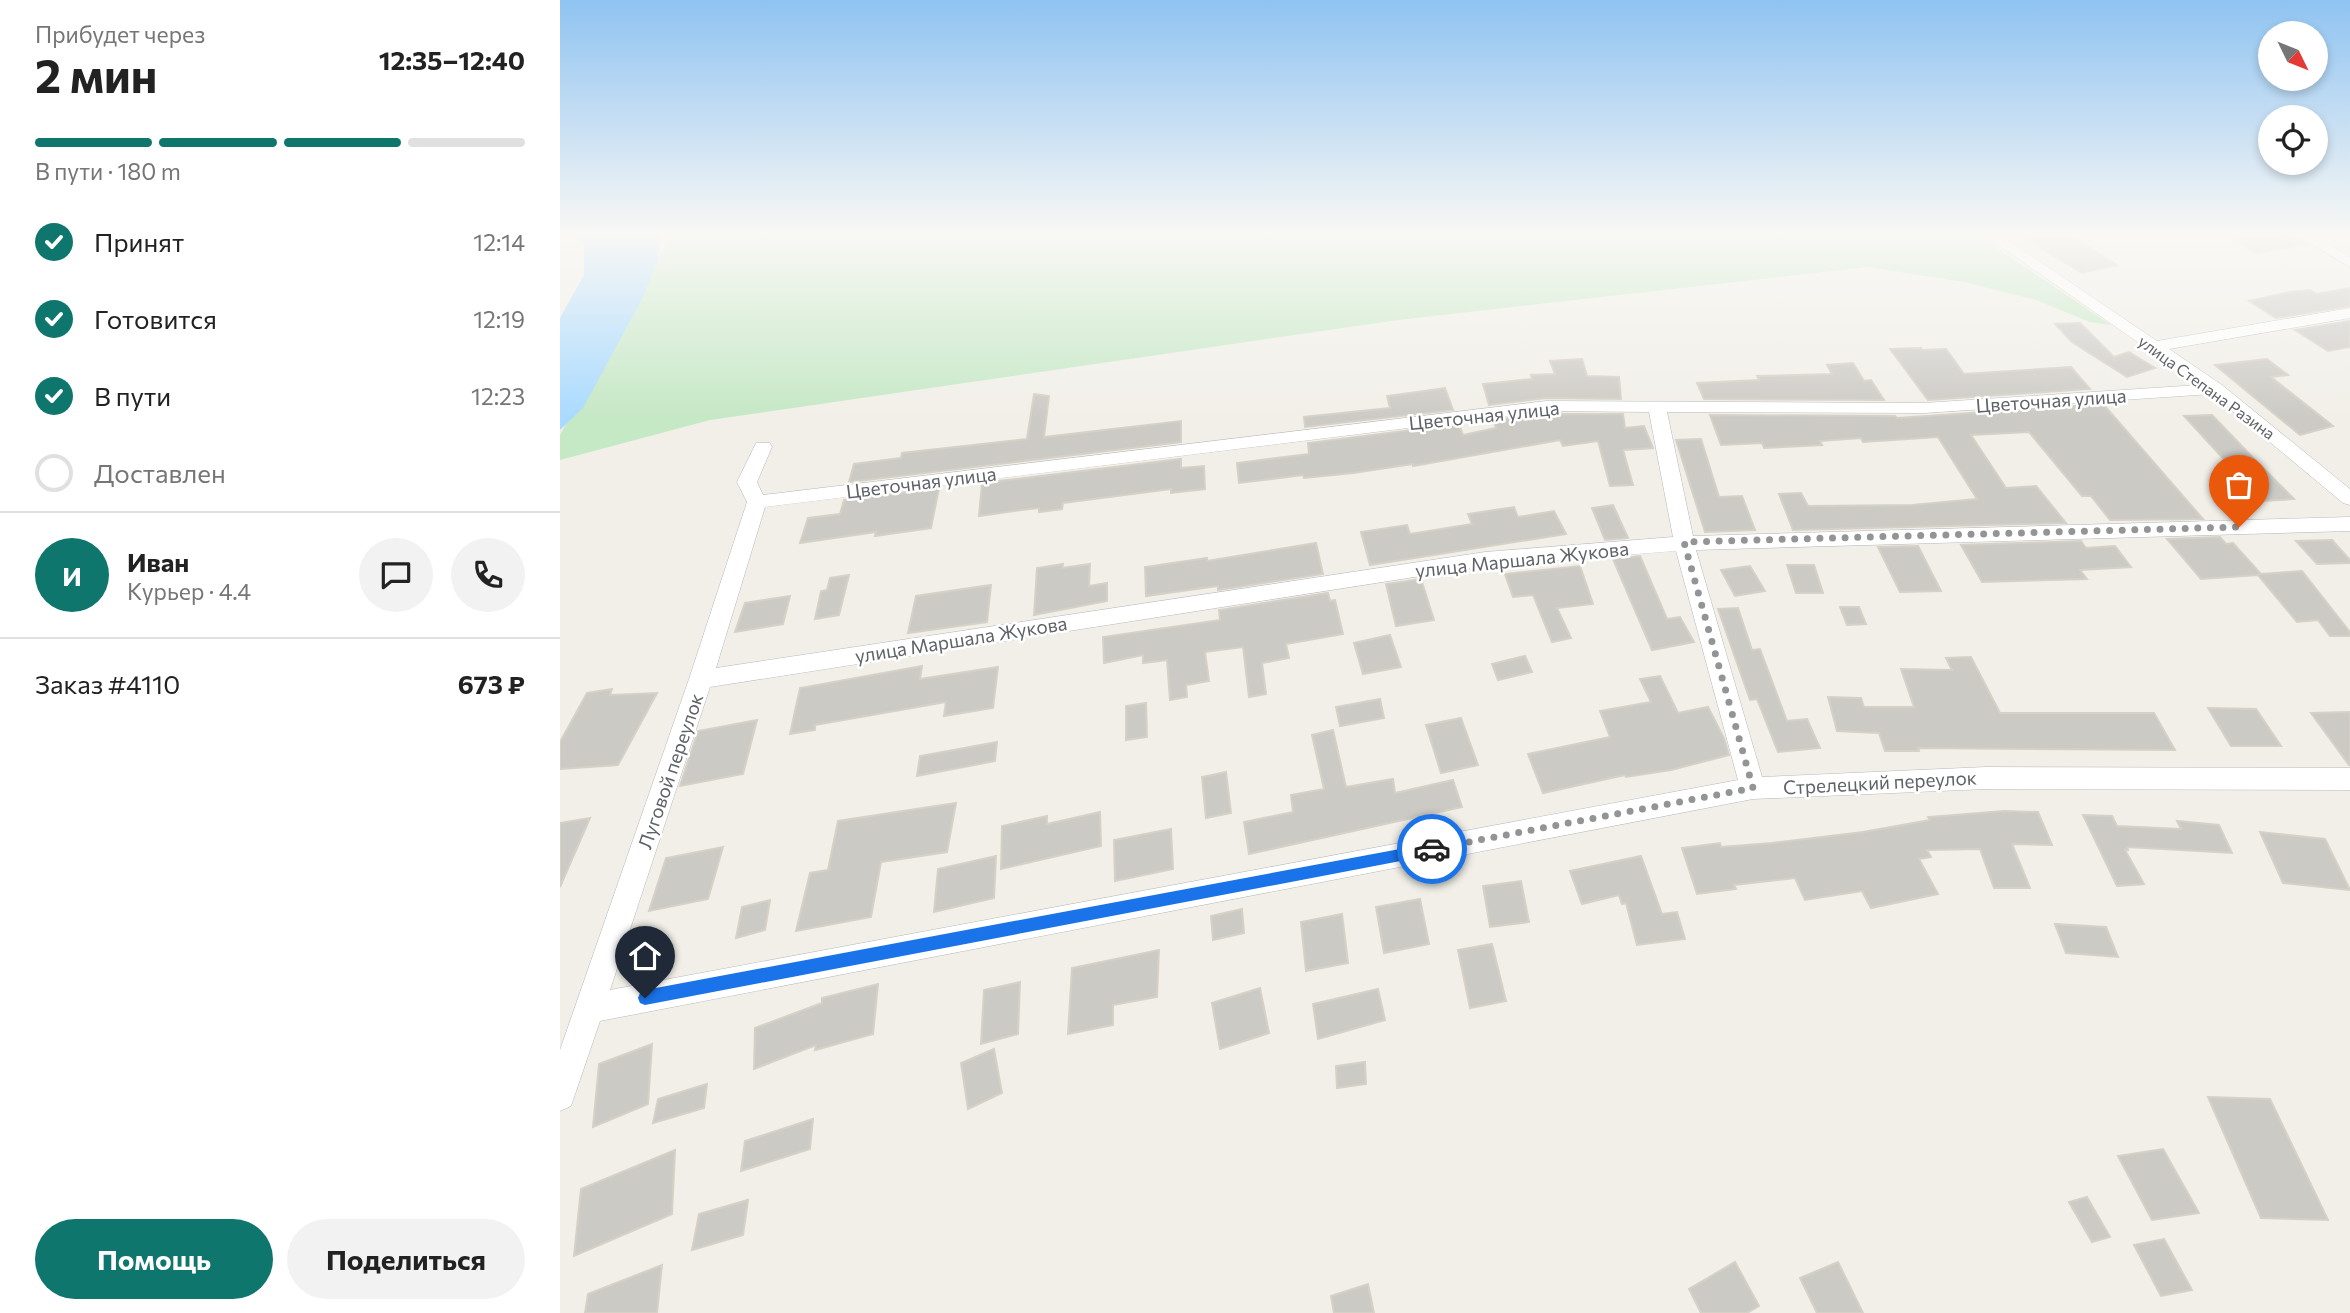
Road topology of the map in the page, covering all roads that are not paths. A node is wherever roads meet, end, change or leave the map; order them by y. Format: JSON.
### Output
{"nodes":[{"id":1,"x":2078,"y":295,"type":"edge"},
{"id":2,"x":2350,"y":313,"type":"edge"},
{"id":3,"x":2153,"y":347,"type":"junction"},
{"id":4,"x":2216,"y":389,"type":"junction"},
{"id":5,"x":1657,"y":408,"type":"junction"},
{"id":6,"x":762,"y":447,"type":"dead end"},
{"id":7,"x":2350,"y":499,"type":"edge"},
{"id":8,"x":757,"y":502,"type":"junction"},
{"id":9,"x":2350,"y":524,"type":"edge"},
{"id":10,"x":1684,"y":542,"type":"junction"},
{"id":11,"x":701,"y":679,"type":"junction"},
{"id":12,"x":2350,"y":779,"type":"edge"},
{"id":13,"x":1753,"y":788,"type":"junction"},
{"id":14,"x":591,"y":1008,"type":"junction"},
{"id":15,"x":560,"y":1095,"type":"edge"}],
"edges":[{"from":1,"to":3,"type":"street","name":"улица Степана Разина"},
{"from":2,"to":3,"type":"street"},
{"from":3,"to":4,"type":"street","name":"улица Степана Разина"},
{"from":4,"to":5,"type":"street","name":"Цветочная улица"},
{"from":4,"to":7,"type":"street","name":"улица Степана Разина"},
{"from":5,"to":8,"type":"street","name":"Цветочная улица"},
{"from":5,"to":10,"type":"street"},
{"from":6,"to":8,"type":"street","name":"Луговой переулок"},
{"from":8,"to":11,"type":"street","name":"Луговой переулок"},
{"from":9,"to":10,"type":"street","name":"улица Маршала Жукова"},
{"from":10,"to":11,"type":"street","name":"улица Маршала Жукова"},
{"from":10,"to":13,"type":"street"},
{"from":11,"to":14,"type":"street","name":"Луговой переулок"},
{"from":12,"to":13,"type":"street","name":"Стрелецкий переулок"},
{"from":13,"to":14,"type":"street","name":"Стрелецкий переулок"},
{"from":14,"to":15,"type":"street","name":"Луговой переулок"}]}
